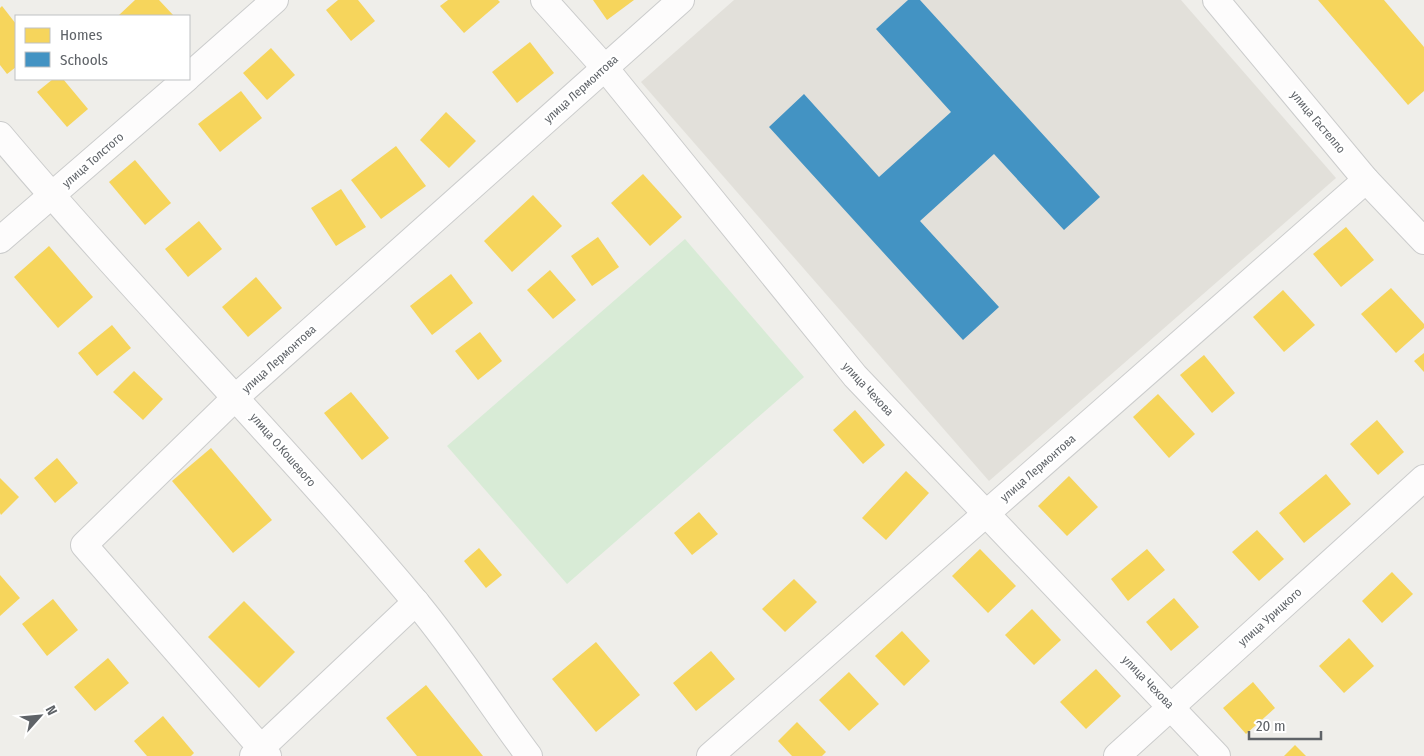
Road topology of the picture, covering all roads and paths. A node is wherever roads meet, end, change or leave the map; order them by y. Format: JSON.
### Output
{"nodes":[{"id":1,"x":275,"y":0,"type":"edge"},
{"id":2,"x":544,"y":0,"type":"edge"},
{"id":3,"x":681,"y":0,"type":"edge"},
{"id":4,"x":1216,"y":0,"type":"edge"},
{"id":5,"x":605,"y":68,"type":"junction"},
{"id":6,"x":190,"y":75,"type":"edge"},
{"id":7,"x":185,"y":80,"type":"edge"},
{"id":8,"x":0,"y":135,"type":"edge"},
{"id":9,"x":1366,"y":180,"type":"junction"},
{"id":10,"x":52,"y":196,"type":"junction"},
{"id":11,"x":0,"y":240,"type":"edge"},
{"id":12,"x":1424,"y":241,"type":"edge"},
{"id":13,"x":236,"y":397,"type":"junction"},
{"id":14,"x":1424,"y":478,"type":"edge"},
{"id":15,"x":987,"y":513,"type":"junction"},
{"id":16,"x":416,"y":602,"type":"junction"},
{"id":17,"x":1171,"y":706,"type":"junction"},
{"id":18,"x":261,"y":753,"type":"edge"},
{"id":19,"x":529,"y":756,"type":"edge"},
{"id":20,"x":710,"y":756,"type":"edge"},
{"id":21,"x":1117,"y":756,"type":"edge"},
{"id":22,"x":1217,"y":756,"type":"edge"}],
"edges":[{"from":1,"to":6,"type":"street"},
{"from":2,"to":5,"type":"street","name":"улица Чехова"},
{"from":3,"to":5,"type":"street","name":"улица Лермонтова"},
{"from":4,"to":9,"type":"street","name":"улица Гастелло"},
{"from":5,"to":13,"type":"street","name":"улица Лермонтова"},
{"from":5,"to":15,"type":"street","name":"улица Чехова"},
{"from":7,"to":10,"type":"street","name":"улица Толстого"},
{"from":8,"to":10,"type":"street","name":"улица О.Кошевого"},
{"from":9,"to":12,"type":"street","name":"улица Гастелло"},
{"from":9,"to":15,"type":"street","name":"улица Лермонтова"},
{"from":10,"to":11,"type":"street","name":"улица Толстого"},
{"from":10,"to":13,"type":"street","name":"улица О.Кошевого"},
{"from":13,"to":16,"type":"street","name":"улица О.Кошевого"},
{"from":13,"to":18,"type":"street","name":"улица Лермонтова"},
{"from":14,"to":17,"type":"street","name":"улица Урицкого"},
{"from":15,"to":17,"type":"street","name":"улица Чехова"},
{"from":15,"to":20,"type":"street","name":"улица Лермонтова"},
{"from":16,"to":18,"type":"street","name":"улица Лермонтова"},
{"from":16,"to":19,"type":"street","name":"улица О.Кошевого"},
{"from":17,"to":21,"type":"street","name":"улица Урицкого"},
{"from":17,"to":22,"type":"street","name":"улица Чехова"}]}
